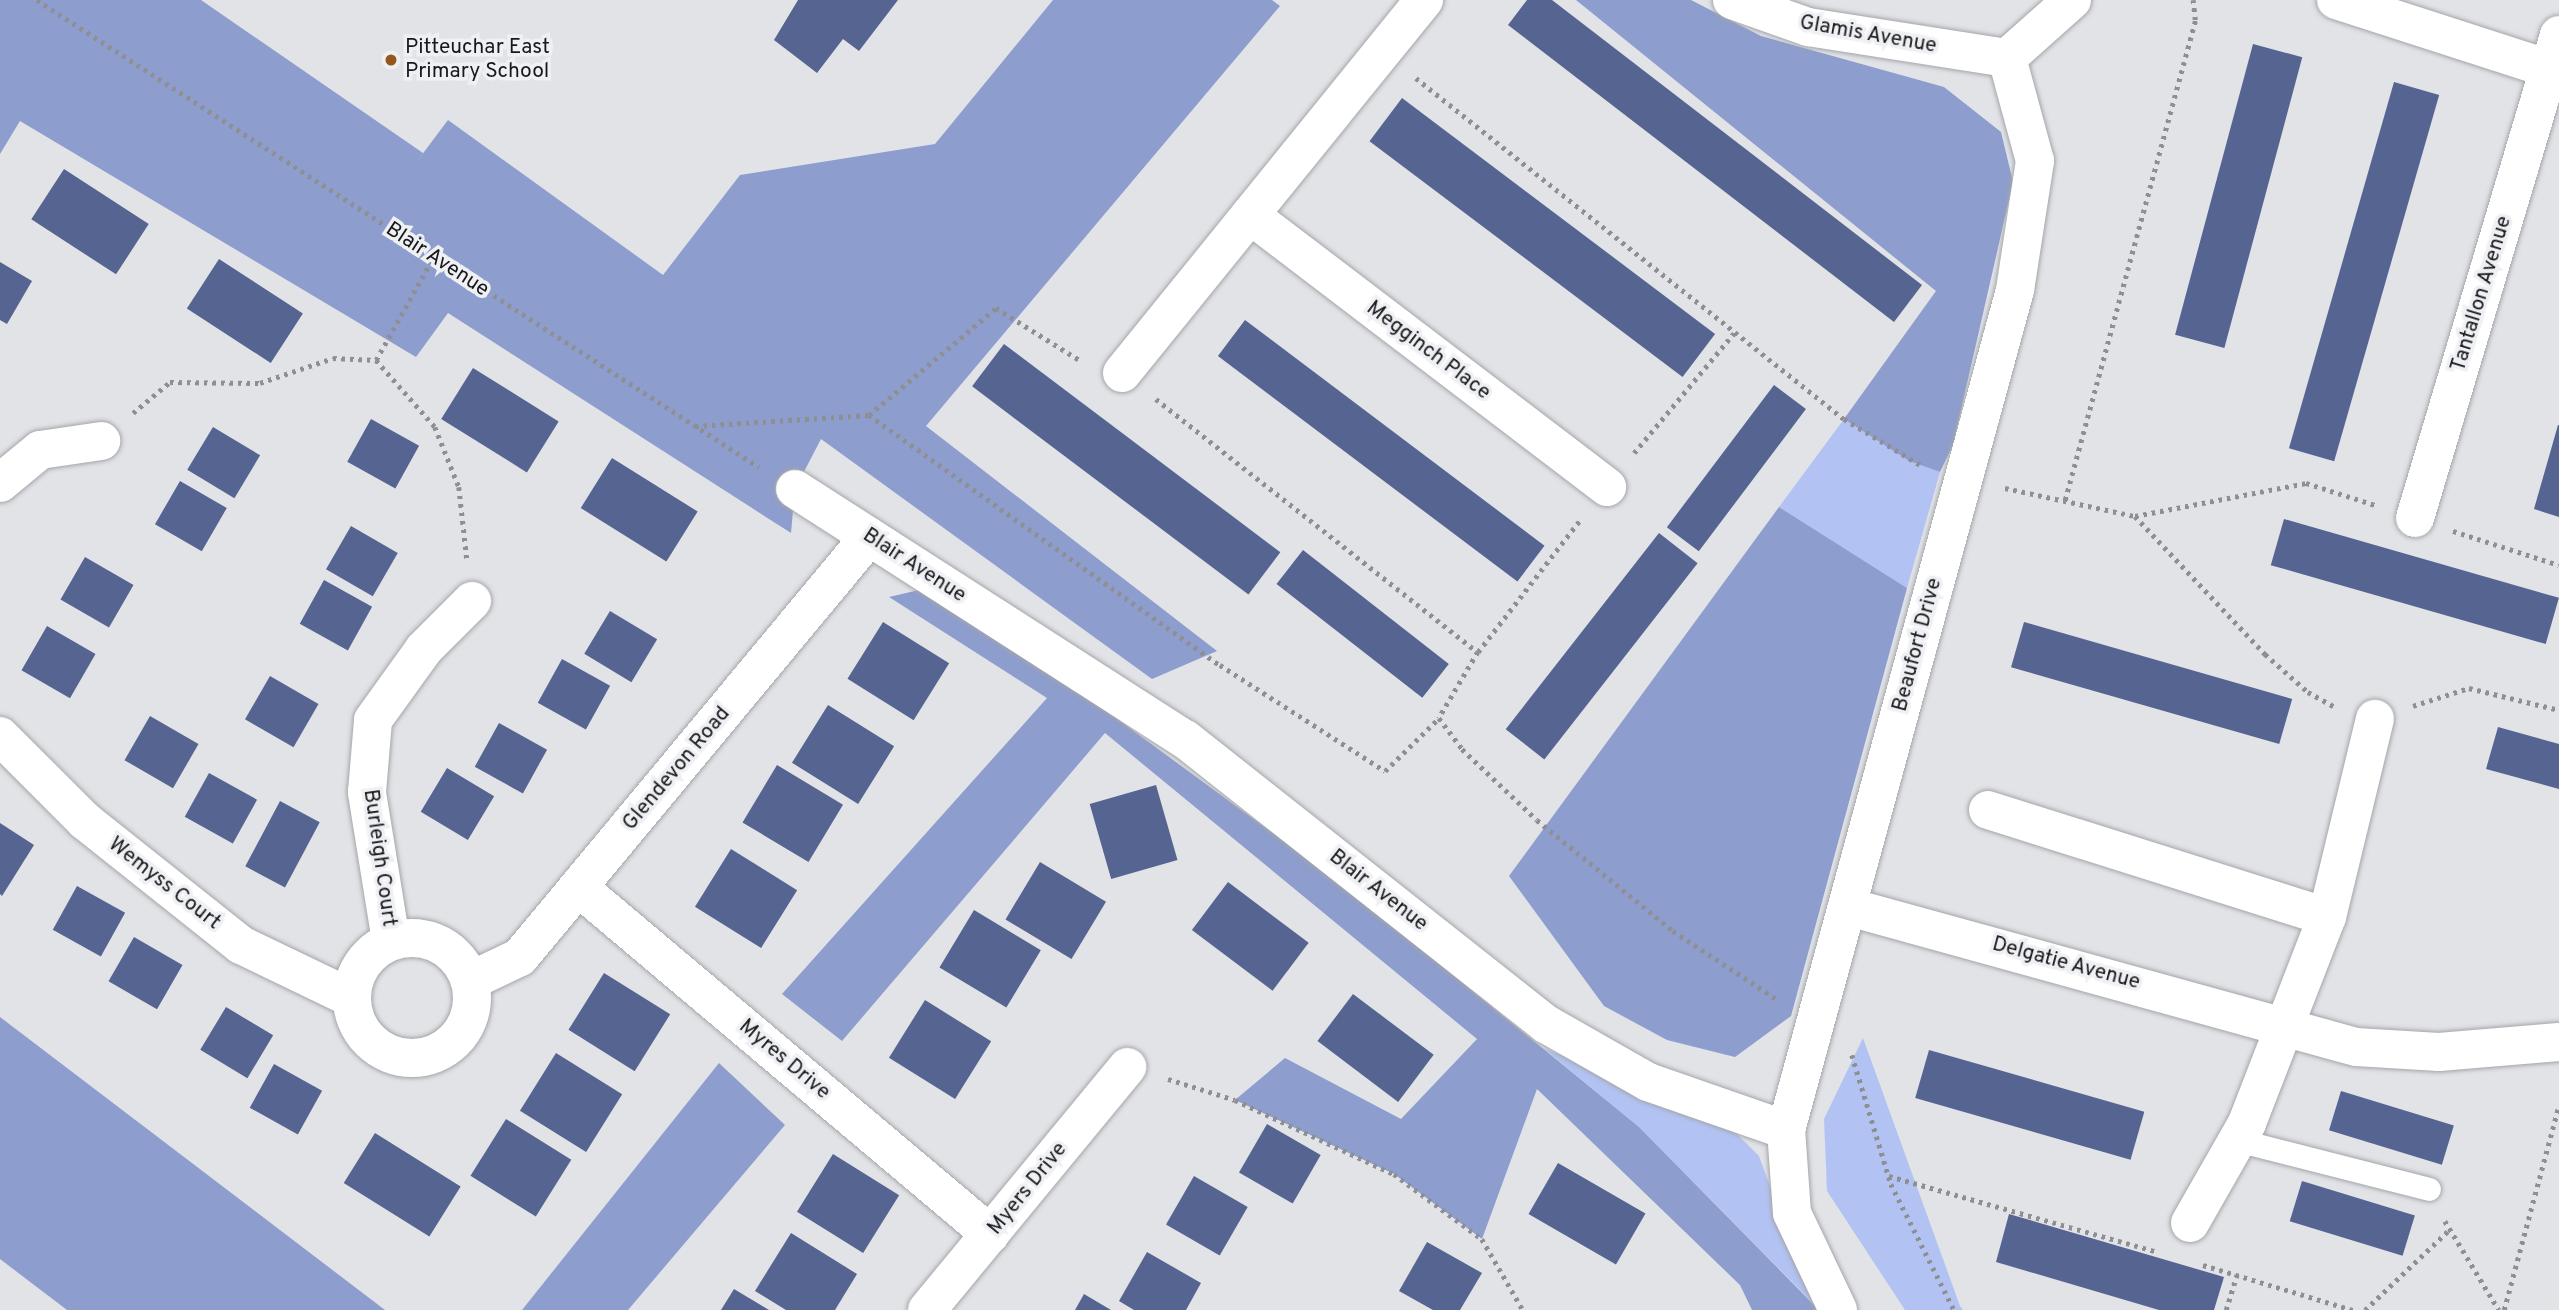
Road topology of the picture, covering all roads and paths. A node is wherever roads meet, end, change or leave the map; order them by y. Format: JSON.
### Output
{"nodes":[{"id":1,"x":37,"y":0,"type":"edge"},
{"id":2,"x":1424,"y":0,"type":"edge"},
{"id":3,"x":1732,"y":0,"type":"edge"},
{"id":4,"x":2072,"y":0,"type":"edge"},
{"id":5,"x":2193,"y":0,"type":"edge"},
{"id":6,"x":2336,"y":0,"type":"edge"},
{"id":7,"x":1383,"y":51,"type":"junction"},
{"id":8,"x":2007,"y":58,"type":"junction"},
{"id":9,"x":2556,"y":59,"type":"edge"},
{"id":10,"x":1250,"y":215,"type":"junction"},
{"id":11,"x":433,"y":258,"type":"junction"},
{"id":12,"x":1734,"y":333,"type":"junction"},
{"id":13,"x":376,"y":360,"type":"junction"},
{"id":14,"x":1122,"y":373,"type":"junction"},
{"id":15,"x":869,"y":415,"type":"junction"},
{"id":16,"x":695,"y":426,"type":"junction"},
{"id":17,"x":101,"y":441,"type":"joint"},
{"id":18,"x":1962,"y":478,"type":"junction"},
{"id":19,"x":0,"y":483,"type":"edge"},
{"id":20,"x":1607,"y":487,"type":"junction"},
{"id":21,"x":795,"y":489,"type":"joint"},
{"id":22,"x":2065,"y":500,"type":"junction"},
{"id":23,"x":2135,"y":516,"type":"junction"},
{"id":24,"x":2414,"y":518,"type":"junction"},
{"id":25,"x":870,"y":537,"type":"junction"},
{"id":26,"x":2559,"y":565,"type":"edge"},
{"id":27,"x":472,"y":601,"type":"joint"},
{"id":28,"x":1478,"y":652,"type":"junction"},
{"id":29,"x":2559,"y":710,"type":"edge"},
{"id":30,"x":1439,"y":718,"type":"junction"},
{"id":31,"x":2375,"y":719,"type":"junction"},
{"id":32,"x":0,"y":736,"type":"edge"},
{"id":33,"x":1988,"y":810,"type":"dead end"},
{"id":34,"x":578,"y":887,"type":"junction"},
{"id":35,"x":1849,"y":908,"type":"junction"},
{"id":36,"x":2327,"y":917,"type":"junction"},
{"id":37,"x":391,"y":941,"type":"junction"},
{"id":38,"x":470,"y":981,"type":"junction"},
{"id":39,"x":351,"y":998,"type":"junction"},
{"id":40,"x":2282,"y":1023,"type":"junction"},
{"id":41,"x":1816,"y":1025,"type":"junction"},
{"id":42,"x":2559,"y":1042,"type":"edge"},
{"id":43,"x":1127,"y":1067,"type":"joint"},
{"id":44,"x":2558,"y":1109,"type":"edge"},
{"id":45,"x":1786,"y":1130,"type":"junction"},
{"id":46,"x":2237,"y":1140,"type":"junction"},
{"id":47,"x":1889,"y":1176,"type":"junction"},
{"id":48,"x":2429,"y":1189,"type":"joint"},
{"id":49,"x":2190,"y":1223,"type":"dead end"},
{"id":50,"x":2449,"y":1230,"type":"junction"},
{"id":51,"x":990,"y":1234,"type":"junction"},
{"id":52,"x":2171,"y":1256,"type":"dead end"},
{"id":53,"x":2197,"y":1264,"type":"dead end"},
{"id":54,"x":2237,"y":1275,"type":"junction"},
{"id":55,"x":928,"y":1310,"type":"edge"},
{"id":56,"x":1523,"y":1310,"type":"edge"},
{"id":57,"x":1838,"y":1310,"type":"edge"},
{"id":58,"x":1954,"y":1310,"type":"edge"},
{"id":59,"x":2227,"y":1310,"type":"edge"},
{"id":60,"x":2353,"y":1310,"type":"edge"},
{"id":61,"x":2365,"y":1310,"type":"edge"},
{"id":62,"x":2501,"y":1310,"type":"edge"}],
"edges":[{"from":1,"to":11,"type":"path","name":"Blair Avenue"},
{"from":2,"to":7,"type":"street"},
{"from":3,"to":8,"type":"street","name":"Glamis Avenue"},
{"from":4,"to":8,"type":"street"},
{"from":5,"to":22,"type":"path"},
{"from":6,"to":9,"type":"street","name":"Tantallon Avenue"},
{"from":7,"to":10,"type":"street"},
{"from":7,"to":12,"type":"path"},
{"from":8,"to":18,"type":"street","name":"Beaufort Drive"},
{"from":9,"to":24,"type":"street","name":"Tantallon Avenue"},
{"from":10,"to":14,"type":"street"},
{"from":10,"to":20,"type":"street","name":"Megginch Place"},
{"from":11,"to":13,"type":"path"},
{"from":11,"to":16,"type":"path","name":"Blair Avenue"},
{"from":12,"to":18,"type":"path"},
{"from":12,"to":20,"type":"path"},
{"from":13,"to":17,"type":"path"},
{"from":13,"to":27,"type":"path"},
{"from":14,"to":15,"type":"path"},
{"from":14,"to":28,"type":"path"},
{"from":15,"to":16,"type":"path"},
{"from":15,"to":30,"type":"path"},
{"from":16,"to":21,"type":"path","name":"Blair Avenue"},
{"from":17,"to":19,"type":"street"},
{"from":18,"to":22,"type":"path"},
{"from":18,"to":35,"type":"street","name":"Beaufort Drive"},
{"from":20,"to":28,"type":"path"},
{"from":21,"to":25,"type":"street","name":"Blair Avenue"},
{"from":22,"to":23,"type":"path"},
{"from":23,"to":24,"type":"path"},
{"from":23,"to":31,"type":"path"},
{"from":24,"to":26,"type":"path"},
{"from":25,"to":34,"type":"street","name":"Glendevon Road"},
{"from":25,"to":45,"type":"street","name":"Blair Avenue"},
{"from":27,"to":37,"type":"street","name":"Burleigh Court"},
{"from":28,"to":30,"type":"path"},
{"from":29,"to":31,"type":"path"},
{"from":30,"to":41,"type":"path"},
{"from":31,"to":36,"type":"street"},
{"from":32,"to":39,"type":"street","name":"Wemyss Court"},
{"from":33,"to":36,"type":"street"},
{"from":34,"to":38,"type":"street","name":"Glendevon Road"},
{"from":34,"to":51,"type":"street","name":"Myres Drive"},
{"from":35,"to":40,"type":"street","name":"Delgatie Avenue"},
{"from":35,"to":41,"type":"street","name":"Beaufort Drive"},
{"from":36,"to":40,"type":"street"},
{"from":37,"to":38,"type":"street"},
{"from":37,"to":39,"type":"street"},
{"from":38,"to":39,"type":"street"},
{"from":40,"to":42,"type":"street","name":"Delgatie Avenue"},
{"from":40,"to":46,"type":"street"},
{"from":41,"to":45,"type":"street","name":"Beaufort Drive"},
{"from":41,"to":47,"type":"path"},
{"from":43,"to":51,"type":"street","name":"Myers Drive"},
{"from":43,"to":56,"type":"path"},
{"from":44,"to":62,"type":"path"},
{"from":45,"to":57,"type":"street","name":"Beaufort Drive"},
{"from":46,"to":48,"type":"lane"},
{"from":46,"to":49,"type":"street"},
{"from":47,"to":52,"type":"path"},
{"from":47,"to":58,"type":"path"},
{"from":48,"to":50,"type":"path"},
{"from":50,"to":61,"type":"path"},
{"from":50,"to":62,"type":"path"},
{"from":51,"to":55,"type":"street","name":"Myers Drive"},
{"from":53,"to":54,"type":"path"},
{"from":54,"to":59,"type":"path"},
{"from":54,"to":60,"type":"path"}]}
